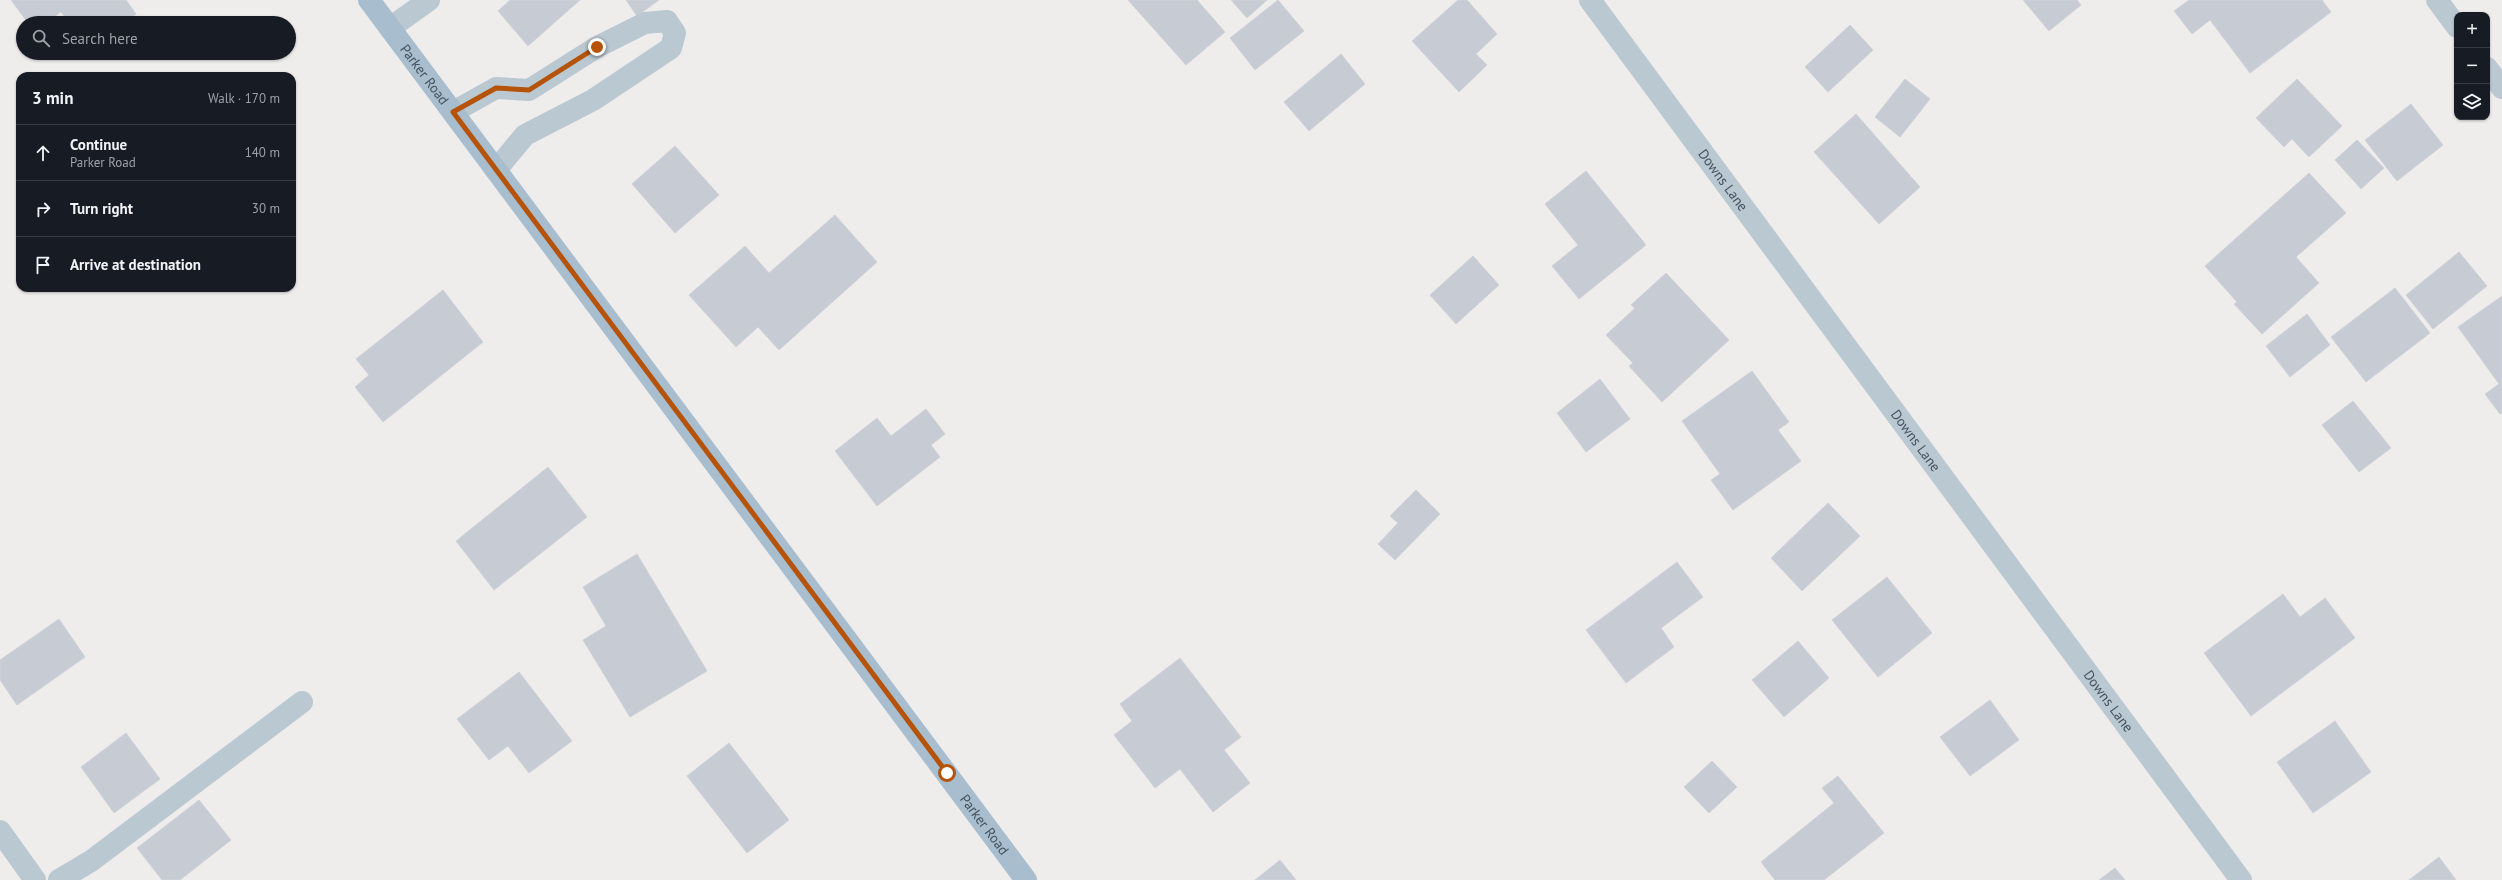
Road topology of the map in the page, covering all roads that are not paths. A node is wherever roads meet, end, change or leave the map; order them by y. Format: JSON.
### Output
{"nodes":[{"id":1,"x":369,"y":0,"type":"edge"},
{"id":2,"x":429,"y":0,"type":"edge"},
{"id":3,"x":1590,"y":0,"type":"edge"},
{"id":4,"x":2437,"y":0,"type":"edge"},
{"id":5,"x":2454,"y":23,"type":"edge"},
{"id":6,"x":390,"y":28,"type":"junction"},
{"id":7,"x":2490,"y":72,"type":"edge"},
{"id":8,"x":2502,"y":88,"type":"edge"},
{"id":9,"x":453,"y":112,"type":"junction"},
{"id":10,"x":496,"y":170,"type":"junction"},
{"id":11,"x":302,"y":702,"type":"dead end"},
{"id":12,"x":0,"y":831,"type":"edge"},
{"id":13,"x":35,"y":880,"type":"edge"},
{"id":14,"x":59,"y":880,"type":"edge"},
{"id":15,"x":1026,"y":880,"type":"edge"},
{"id":16,"x":2242,"y":880,"type":"edge"}],
"edges":[{"from":1,"to":6,"type":"main road","name":"Parker Road"},
{"from":2,"to":6,"type":"street"},
{"from":3,"to":16,"type":"street","name":"Downs Lane"},
{"from":4,"to":5,"type":"street"},
{"from":6,"to":9,"type":"main road","name":"Parker Road"},
{"from":7,"to":8,"type":"street"},
{"from":9,"to":10,"type":"main road","name":"Parker Road"},
{"from":9,"to":10,"type":"street"},
{"from":10,"to":15,"type":"main road","name":"Parker Road"},
{"from":11,"to":14,"type":"street"},
{"from":12,"to":13,"type":"street"}]}
